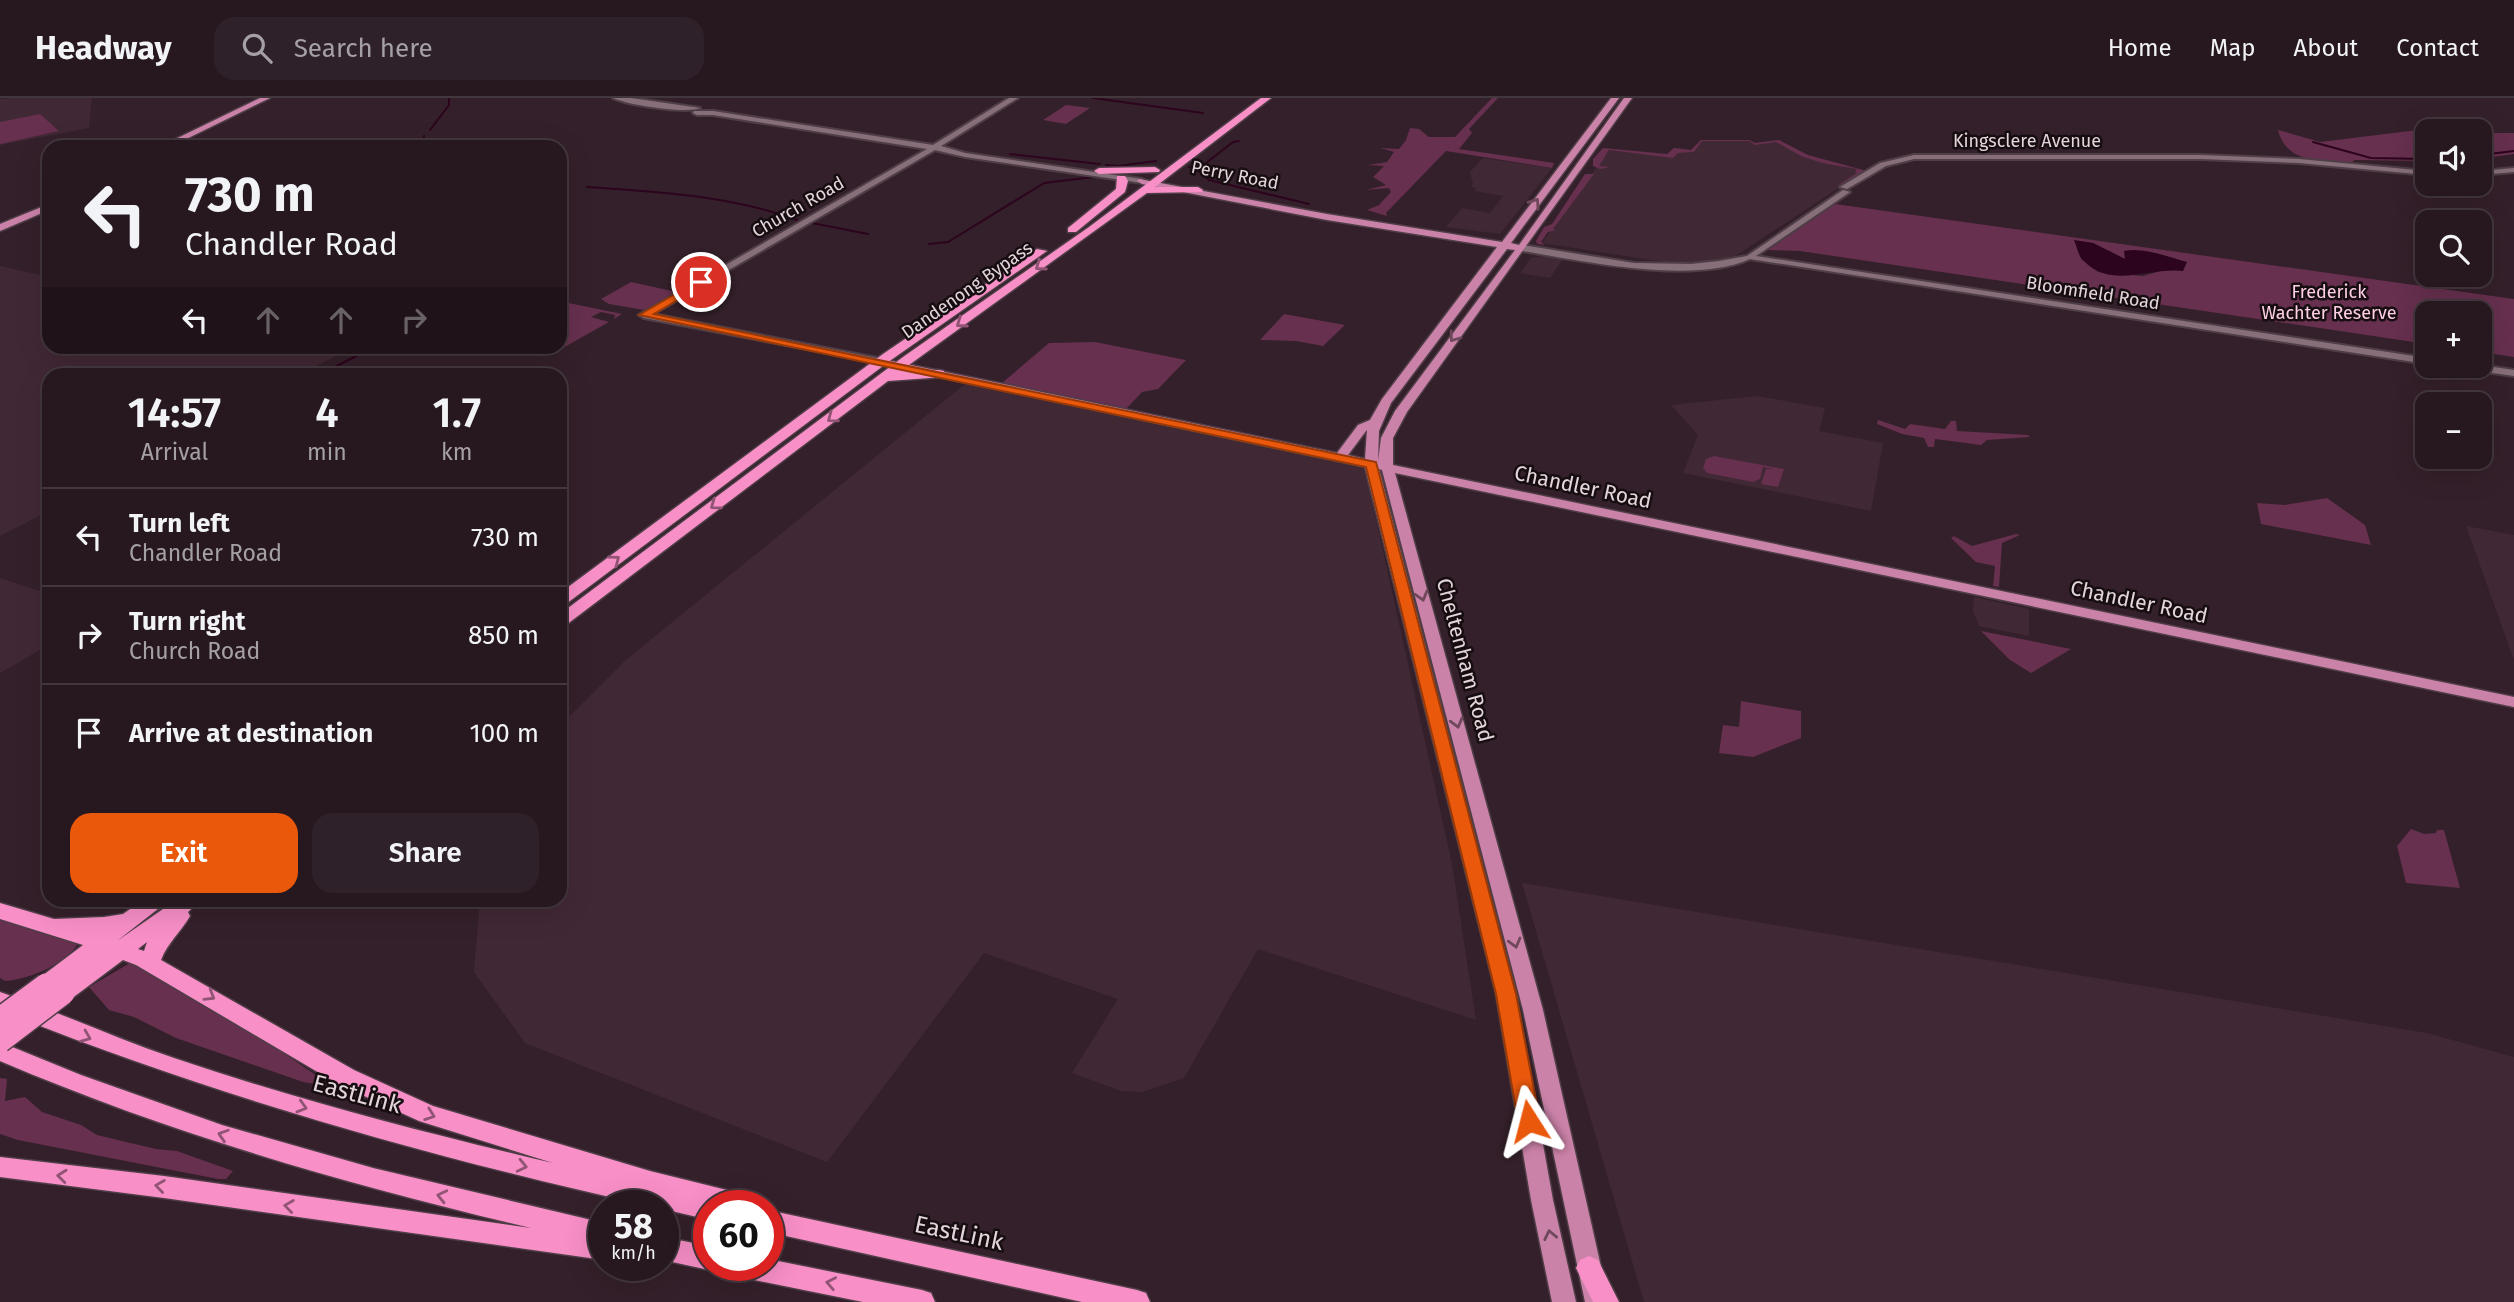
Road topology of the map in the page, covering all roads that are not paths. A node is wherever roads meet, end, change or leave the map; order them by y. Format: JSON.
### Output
{"nodes":[{"id":1,"x":266,"y":98,"type":"edge"},
{"id":2,"x":278,"y":98,"type":"edge"},
{"id":3,"x":617,"y":98,"type":"edge"},
{"id":4,"x":1014,"y":98,"type":"edge"},
{"id":5,"x":1253,"y":98,"type":"edge"},
{"id":6,"x":1266,"y":98,"type":"edge"},
{"id":7,"x":1615,"y":98,"type":"edge"},
{"id":8,"x":1628,"y":98,"type":"edge"},
{"id":9,"x":676,"y":107,"type":"junction"},
{"id":10,"x":1607,"y":108,"type":"junction"},
{"id":11,"x":1620,"y":110,"type":"junction"},
{"id":12,"x":703,"y":111,"type":"junction"},
{"id":13,"x":178,"y":140,"type":"edge"},
{"id":14,"x":191,"y":140,"type":"edge"},
{"id":15,"x":934,"y":147,"type":"junction"},
{"id":16,"x":955,"y":152,"type":"junction"},
{"id":17,"x":1185,"y":159,"type":"junction"},
{"id":18,"x":1563,"y":166,"type":"junction"},
{"id":19,"x":1578,"y":168,"type":"junction"},
{"id":20,"x":2514,"y":170,"type":"edge"},
{"id":21,"x":1100,"y":171,"type":"joint"},
{"id":22,"x":2415,"y":172,"type":"edge"},
{"id":23,"x":2492,"y":173,"type":"edge"},
{"id":24,"x":1121,"y":178,"type":"junction"},
{"id":25,"x":1150,"y":180,"type":"junction"},
{"id":26,"x":1180,"y":183,"type":"junction"},
{"id":27,"x":1198,"y":190,"type":"joint"},
{"id":28,"x":42,"y":203,"type":"edge"},
{"id":29,"x":42,"y":210,"type":"edge"},
{"id":30,"x":0,"y":221,"type":"edge"},
{"id":31,"x":0,"y":228,"type":"edge"},
{"id":32,"x":1072,"y":230,"type":"junction"},
{"id":33,"x":1509,"y":241,"type":"junction"},
{"id":34,"x":1489,"y":243,"type":"junction"},
{"id":35,"x":1523,"y":246,"type":"junction"},
{"id":36,"x":1750,"y":257,"type":"junction"},
{"id":37,"x":1496,"y":258,"type":"junction"},
{"id":38,"x":644,"y":315,"type":"joint"},
{"id":39,"x":934,"y":342,"type":"junction"},
{"id":40,"x":861,"y":358,"type":"junction"},
{"id":41,"x":2415,"y":358,"type":"edge"},
{"id":42,"x":882,"y":362,"type":"junction"},
{"id":43,"x":901,"y":366,"type":"junction"},
{"id":44,"x":2492,"y":370,"type":"edge"},
{"id":45,"x":932,"y":373,"type":"junction"},
{"id":46,"x":2514,"y":373,"type":"edge"},
{"id":47,"x":887,"y":377,"type":"junction"},
{"id":48,"x":831,"y":401,"type":"junction"},
{"id":49,"x":1374,"y":423,"type":"junction"},
{"id":50,"x":1387,"y":438,"type":"junction"},
{"id":51,"x":1340,"y":458,"type":"junction"},
{"id":52,"x":1371,"y":464,"type":"junction"},
{"id":53,"x":1387,"y":467,"type":"junction"},
{"id":54,"x":1417,"y":474,"type":"junction"},
{"id":55,"x":1391,"y":486,"type":"junction"},
{"id":56,"x":567,"y":596,"type":"edge"},
{"id":57,"x":567,"y":616,"type":"edge"},
{"id":58,"x":1440,"y":657,"type":"junction"},
{"id":59,"x":1425,"y":674,"type":"junction"},
{"id":60,"x":2514,"y":702,"type":"edge"},
{"id":61,"x":146,"y":907,"type":"edge"},
{"id":62,"x":180,"y":907,"type":"edge"},
{"id":63,"x":191,"y":907,"type":"edge"},
{"id":64,"x":0,"y":911,"type":"edge"},
{"id":65,"x":127,"y":921,"type":"junction"},
{"id":66,"x":44,"y":923,"type":"junction"},
{"id":67,"x":99,"y":943,"type":"junction"},
{"id":68,"x":121,"y":950,"type":"junction"},
{"id":69,"x":150,"y":962,"type":"junction"},
{"id":70,"x":1512,"y":974,"type":"junction"},
{"id":71,"x":55,"y":989,"type":"junction"},
{"id":72,"x":0,"y":1001,"type":"edge"},
{"id":73,"x":0,"y":1019,"type":"edge"},
{"id":74,"x":0,"y":1041,"type":"edge"},
{"id":75,"x":0,"y":1051,"type":"edge"},
{"id":76,"x":0,"y":1167,"type":"edge"},
{"id":77,"x":693,"y":1193,"type":"edge"},
{"id":78,"x":693,"y":1204,"type":"edge"},
{"id":79,"x":784,"y":1215,"type":"edge"},
{"id":80,"x":784,"y":1224,"type":"edge"},
{"id":81,"x":588,"y":1230,"type":"edge"},
{"id":82,"x":588,"y":1247,"type":"edge"},
{"id":83,"x":1589,"y":1268,"type":"junction"},
{"id":84,"x":784,"y":1274,"type":"edge"},
{"id":85,"x":1098,"y":1292,"type":"junction"},
{"id":86,"x":922,"y":1302,"type":"edge"},
{"id":87,"x":1137,"y":1302,"type":"edge"},
{"id":88,"x":1564,"y":1302,"type":"edge"},
{"id":89,"x":1597,"y":1302,"type":"edge"},
{"id":90,"x":1606,"y":1302,"type":"edge"}],
"edges":[{"from":1,"to":13,"type":"main road"},
{"from":2,"to":14,"type":"main road"},
{"from":3,"to":9,"type":"main road","name":"Perry Road"},
{"from":4,"to":15,"type":"main road","name":"Church Road"},
{"from":5,"to":25,"type":"highway","name":"Dandenong Bypass"},
{"from":6,"to":17,"type":"highway","name":"Dandenong Bypass"},
{"from":7,"to":10,"type":"main road","name":"Cheltenham Road"},
{"from":8,"to":11,"type":"main road","name":"Cheltenham Road"},
{"from":9,"to":12,"type":"main road","name":"Perry Road"},
{"from":9,"to":12,"type":"main road","name":"Perry Road"},
{"from":10,"to":11,"type":"main road"},
{"from":10,"to":18,"type":"main road","name":"Cheltenham Road"},
{"from":11,"to":19,"type":"main road","name":"Cheltenham Road"},
{"from":12,"to":15,"type":"main road","name":"Perry Road"},
{"from":15,"to":16,"type":"main road","name":"Perry Road"},
{"from":15,"to":38,"type":"main road","name":"Church Road"},
{"from":16,"to":21,"type":"main road","name":"Perry Road"},
{"from":16,"to":24,"type":"main road","name":"Perry Road"},
{"from":17,"to":25,"type":"highway","name":"Dandenong Bypass"},
{"from":17,"to":26,"type":"highway"},
{"from":18,"to":19,"type":"main road"},
{"from":33,"to":18,"type":"main road","name":"Cheltenham Road","one_way":true},
{"from":19,"to":35,"type":"main road","name":"Cheltenham Road"},
{"from":20,"to":23,"type":"main road"},
{"from":21,"to":25,"type":"highway"},
{"from":22,"to":36,"type":"main road","name":"Kingsclere Avenue"},
{"from":24,"to":25,"type":"main road","name":"Perry Road"},
{"from":24,"to":32,"type":"highway"},
{"from":25,"to":26,"type":"main road","name":"Perry Road"},
{"from":25,"to":27,"type":"highway"},
{"from":25,"to":32,"type":"highway","name":"Dandenong Bypass"},
{"from":25,"to":39,"type":"highway","name":"Dandenong Bypass","one_way":true},
{"from":26,"to":33,"type":"main road","name":"Perry Road"},
{"from":27,"to":34,"type":"main road","name":"Perry Road"},
{"from":28,"to":30,"type":"main road"},
{"from":29,"to":31,"type":"main road"},
{"from":32,"to":42,"type":"highway","name":"Dandenong Bypass"},
{"from":33,"to":34,"type":"main road","name":"Perry Road"},
{"from":33,"to":35,"type":"main road"},
{"from":33,"to":37,"type":"main road","name":"Cheltenham Road"},
{"from":34,"to":37,"type":"main road"},
{"from":35,"to":36,"type":"main road","name":"Kingsclere Avenue"},
{"from":35,"to":50,"type":"main road","name":"Cheltenham Road","one_way":true},
{"from":36,"to":41,"type":"main road","name":"Bloomfield Road"},
{"from":37,"to":49,"type":"main road","name":"Cheltenham Road"},
{"from":38,"to":40,"type":"main road","name":"Chandler Road"},
{"from":39,"to":43,"type":"highway","name":"Dandenong Bypass"},
{"from":39,"to":45,"type":"highway"},
{"from":40,"to":42,"type":"main road","name":"Chandler Road"},
{"from":40,"to":48,"type":"highway"},
{"from":42,"to":43,"type":"main road","name":"Chandler Road"},
{"from":42,"to":48,"type":"highway","name":"Dandenong Bypass"},
{"from":43,"to":45,"type":"main road","name":"Chandler Road"},
{"from":43,"to":47,"type":"highway","name":"Dandenong Bypass"},
{"from":44,"to":46,"type":"main road"},
{"from":45,"to":47,"type":"highway"},
{"from":45,"to":51,"type":"main road","name":"Chandler Road"},
{"from":47,"to":57,"type":"highway","name":"Dandenong Bypass","one_way":true},
{"from":56,"to":48,"type":"highway","name":"Dandenong Bypass","one_way":true},
{"from":49,"to":51,"type":"main road"},
{"from":49,"to":52,"type":"main road","name":"Cheltenham Road"},
{"from":50,"to":53,"type":"main road","name":"Cheltenham Road"},
{"from":50,"to":54,"type":"main road"},
{"from":51,"to":52,"type":"main road","name":"Chandler Road"},
{"from":52,"to":53,"type":"main road","name":"Chandler Road"},
{"from":52,"to":59,"type":"main road","name":"Cheltenham Road"},
{"from":53,"to":54,"type":"main road","name":"Chandler Road"},
{"from":53,"to":55,"type":"main road","name":"Cheltenham Road"},
{"from":54,"to":55,"type":"main road"},
{"from":54,"to":60,"type":"main road","name":"Chandler Road"},
{"from":55,"to":58,"type":"main road","name":"Cheltenham Road","one_way":true},
{"from":58,"to":59,"type":"main road"},
{"from":58,"to":70,"type":"main road","name":"Cheltenham Road","one_way":true},
{"from":59,"to":70,"type":"main road","name":"Cheltenham Road"},
{"from":61,"to":65,"type":"highway"},
{"from":62,"to":68,"type":"highway"},
{"from":63,"to":69,"type":"highway"},
{"from":64,"to":66,"type":"highway"},
{"from":65,"to":66,"type":"highway"},
{"from":65,"to":67,"type":"highway"},
{"from":66,"to":67,"type":"highway"},
{"from":67,"to":68,"type":"highway"},
{"from":67,"to":71,"type":"highway"},
{"from":68,"to":69,"type":"highway"},
{"from":68,"to":71,"type":"highway"},
{"from":69,"to":77,"type":"highway","one_way":true},
{"from":70,"to":83,"type":"main road","name":"Cheltenham Road"},
{"from":88,"to":70,"type":"main road","name":"Cheltenham Road","one_way":true},
{"from":71,"to":73,"type":"highway","bridge":true},
{"from":71,"to":74,"type":"highway","bridge":true},
{"from":72,"to":78,"type":"highway","name":"EastLink","one_way":true},
{"from":81,"to":75,"type":"highway","one_way":true},
{"from":82,"to":76,"type":"highway","one_way":true},
{"from":79,"to":85,"type":"highway"},
{"from":80,"to":85,"type":"highway","name":"EastLink"},
{"from":83,"to":89,"type":"main road","name":"Cheltenham Road"},
{"from":83,"to":90,"type":"highway"},
{"from":86,"to":84,"type":"highway","one_way":true},
{"from":85,"to":87,"type":"highway","name":"EastLink"}]}
